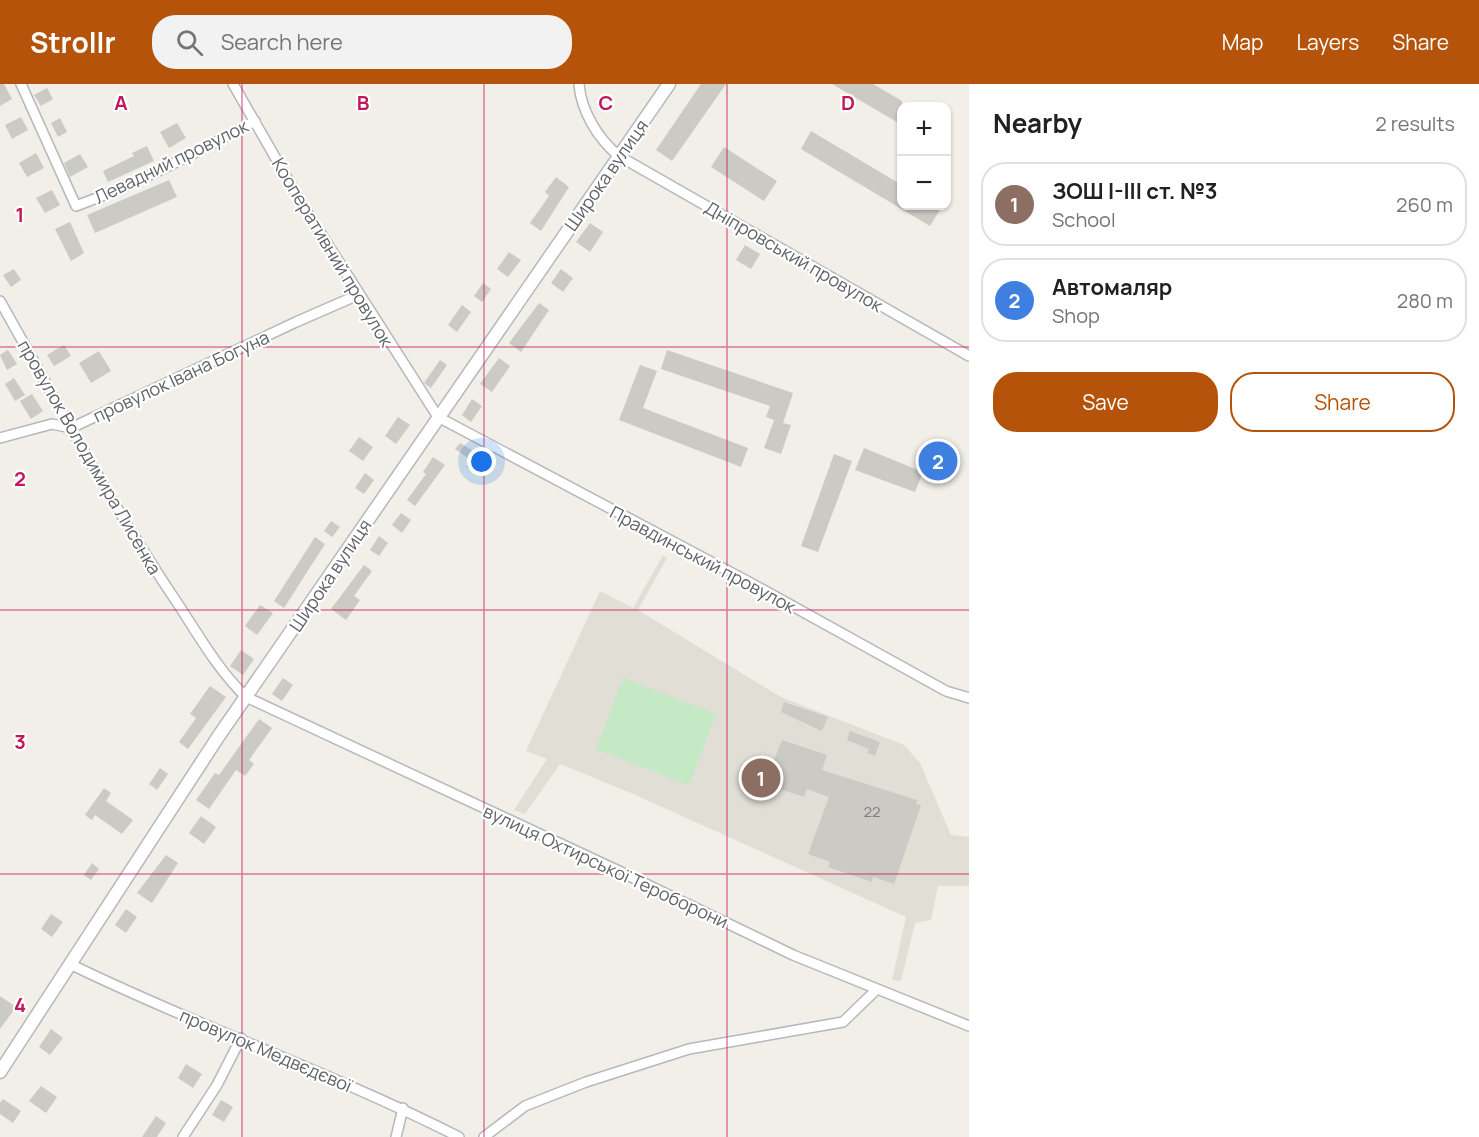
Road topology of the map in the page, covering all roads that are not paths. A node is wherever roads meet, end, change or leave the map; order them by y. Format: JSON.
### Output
{"nodes":[{"id":1,"x":21,"y":84,"type":"edge"},
{"id":2,"x":233,"y":84,"type":"edge"},
{"id":3,"x":579,"y":84,"type":"edge"},
{"id":4,"x":669,"y":84,"type":"edge"},
{"id":5,"x":255,"y":121,"type":"junction"},
{"id":6,"x":619,"y":156,"type":"junction"},
{"id":7,"x":358,"y":295,"type":"junction"},
{"id":8,"x":0,"y":302,"type":"edge"},
{"id":9,"x":969,"y":356,"type":"edge"},
{"id":10,"x":438,"y":417,"type":"junction"},
{"id":11,"x":71,"y":428,"type":"junction"},
{"id":12,"x":0,"y":438,"type":"edge"},
{"id":13,"x":246,"y":697,"type":"junction"},
{"id":14,"x":969,"y":698,"type":"edge"},
{"id":15,"x":72,"y":965,"type":"junction"},
{"id":16,"x":876,"y":990,"type":"junction"},
{"id":17,"x":969,"y":1026,"type":"edge"},
{"id":18,"x":241,"y":1038,"type":"junction"},
{"id":19,"x":0,"y":1072,"type":"edge"},
{"id":20,"x":403,"y":1108,"type":"junction"},
{"id":21,"x":183,"y":1137,"type":"edge"},
{"id":22,"x":396,"y":1137,"type":"edge"},
{"id":23,"x":459,"y":1137,"type":"edge"},
{"id":24,"x":484,"y":1137,"type":"edge"}],
"edges":[{"from":1,"to":5,"type":"street","name":"Левадний провулок"},
{"from":2,"to":5,"type":"street","name":"Кооперативний провулок"},
{"from":3,"to":6,"type":"street","name":"Дніпровський провулок"},
{"from":4,"to":6,"type":"street","name":"Широка вулиця"},
{"from":5,"to":7,"type":"street","name":"Кооперативний провулок"},
{"from":6,"to":9,"type":"street","name":"Дніпровський провулок"},
{"from":6,"to":10,"type":"street","name":"Широка вулиця"},
{"from":7,"to":10,"type":"street","name":"Кооперативний провулок"},
{"from":7,"to":11,"type":"street","name":"провулок Івана Богуна"},
{"from":8,"to":11,"type":"street","name":"провулок Володимира Лисенка"},
{"from":10,"to":13,"type":"street","name":"Широка вулиця"},
{"from":10,"to":14,"type":"street","name":"Правдинський провулок"},
{"from":11,"to":12,"type":"street","name":"провулок Івана Богуна"},
{"from":11,"to":13,"type":"street","name":"провулок Володимира Лисенка"},
{"from":13,"to":15,"type":"street","name":"Широка вулиця"},
{"from":13,"to":16,"type":"street","name":"вулиця Охтирської Тероборони"},
{"from":15,"to":18,"type":"street","name":"провулок Медвєдєвої"},
{"from":15,"to":19,"type":"street","name":"Широка вулиця"},
{"from":16,"to":17,"type":"street","name":"вулиця Охтирської Тероборони"},
{"from":16,"to":24,"type":"street"},
{"from":18,"to":20,"type":"street","name":"провулок Медвєдєвої"},
{"from":18,"to":21,"type":"street"},
{"from":20,"to":22,"type":"street"},
{"from":20,"to":23,"type":"street","name":"провулок Медвєдєвої"}]}
